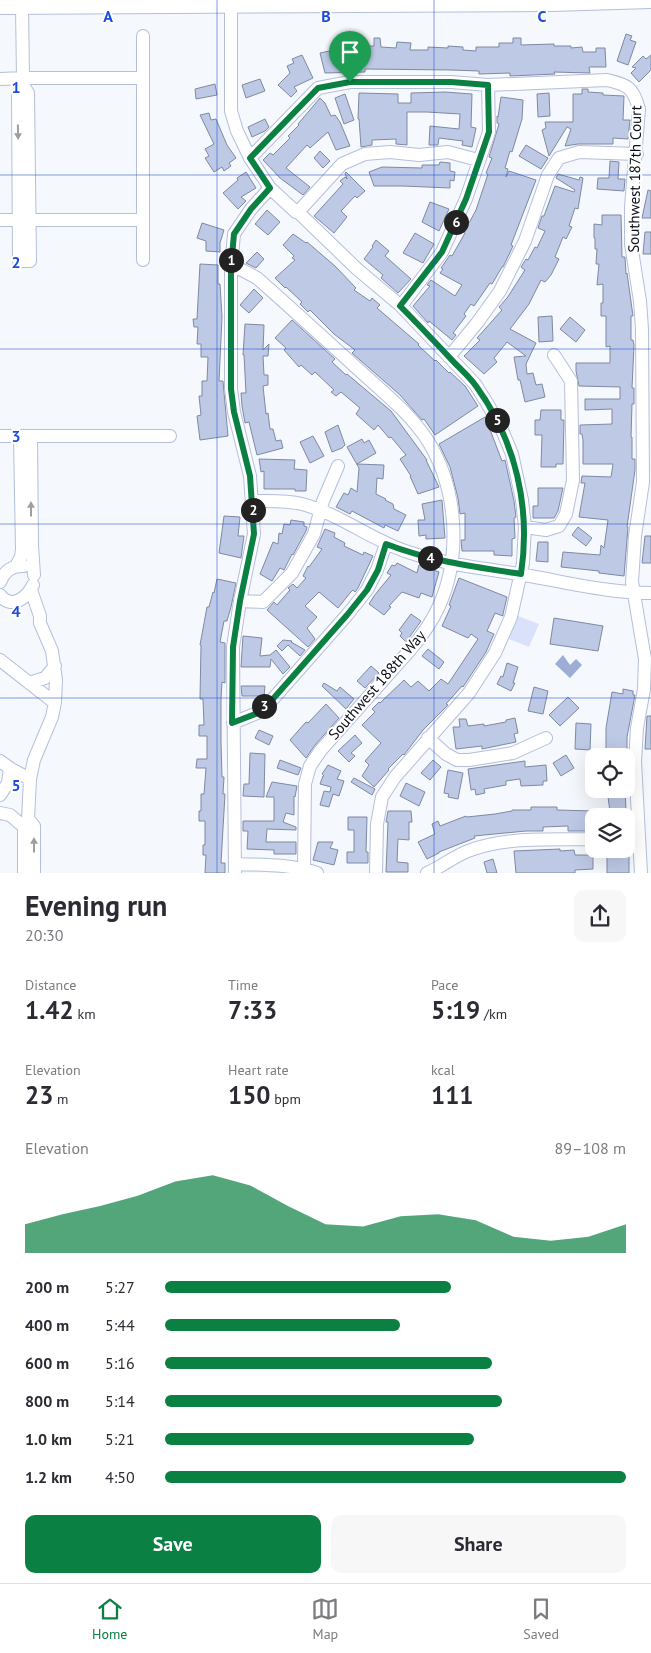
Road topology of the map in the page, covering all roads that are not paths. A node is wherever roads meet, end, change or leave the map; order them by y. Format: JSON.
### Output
{"nodes":[{"id":1,"x":651,"y":0,"type":"edge"},
{"id":2,"x":569,"y":1,"type":"edge"},
{"id":3,"x":295,"y":2,"type":"edge"},
{"id":4,"x":184,"y":3,"type":"edge"},
{"id":5,"x":231,"y":5,"type":"junction"},
{"id":6,"x":0,"y":6,"type":"edge"},
{"id":7,"x":22,"y":6,"type":"junction"},
{"id":8,"x":143,"y":36,"type":"dead end"},
{"id":9,"x":143,"y":78,"type":"junction"},
{"id":10,"x":0,"y":79,"type":"edge"},
{"id":11,"x":23,"y":82,"type":"junction"},
{"id":12,"x":488,"y":85,"type":"junction"},
{"id":13,"x":637,"y":154,"type":"junction"},
{"id":14,"x":250,"y":158,"type":"junction"},
{"id":15,"x":478,"y":160,"type":"junction"},
{"id":16,"x":270,"y":188,"type":"junction"},
{"id":17,"x":298,"y":212,"type":"junction"},
{"id":18,"x":0,"y":220,"type":"edge"},
{"id":19,"x":24,"y":220,"type":"junction"},
{"id":20,"x":143,"y":220,"type":"junction"},
{"id":21,"x":143,"y":260,"type":"dead end"},
{"id":22,"x":231,"y":267,"type":"junction"},
{"id":23,"x":400,"y":306,"type":"junction"},
{"id":24,"x":554,"y":354,"type":"dead end"},
{"id":25,"x":449,"y":357,"type":"junction"},
{"id":26,"x":0,"y":436,"type":"edge"},
{"id":27,"x":26,"y":436,"type":"junction"},
{"id":28,"x":170,"y":436,"type":"dead end"},
{"id":29,"x":338,"y":466,"type":"dead end"},
{"id":30,"x":252,"y":501,"type":"junction"},
{"id":31,"x":320,"y":510,"type":"junction"},
{"id":32,"x":525,"y":527,"type":"junction"},
{"id":33,"x":386,"y":544,"type":"junction"},
{"id":34,"x":452,"y":564,"type":"junction"},
{"id":35,"x":9,"y":568,"type":"edge"},
{"id":36,"x":521,"y":574,"type":"junction"},
{"id":37,"x":34,"y":576,"type":"junction"},
{"id":38,"x":0,"y":582,"type":"edge"},
{"id":39,"x":31,"y":590,"type":"junction"},
{"id":40,"x":634,"y":593,"type":"junction"},
{"id":41,"x":651,"y":593,"type":"edge"},
{"id":42,"x":240,"y":601,"type":"junction"},
{"id":43,"x":6,"y":602,"type":"edge"},
{"id":44,"x":40,"y":623,"type":"junction"},
{"id":45,"x":0,"y":660,"type":"edge"},
{"id":46,"x":55,"y":666,"type":"junction"},
{"id":47,"x":29,"y":683,"type":"junction"},
{"id":48,"x":55,"y":704,"type":"junction"},
{"id":49,"x":232,"y":723,"type":"junction"},
{"id":50,"x":428,"y":738,"type":"junction"},
{"id":51,"x":546,"y":738,"type":"dead end"},
{"id":52,"x":5,"y":764,"type":"edge"},
{"id":53,"x":30,"y":779,"type":"junction"},
{"id":54,"x":0,"y":795,"type":"edge"},
{"id":55,"x":0,"y":813,"type":"edge"},
{"id":56,"x":26,"y":823,"type":"junction"},
{"id":57,"x":585,"y":839,"type":"edge"},
{"id":58,"x":635,"y":839,"type":"edge"},
{"id":59,"x":639,"y":839,"type":"junction"},
{"id":60,"x":235,"y":868,"type":"edge"},
{"id":61,"x":310,"y":871,"type":"edge"},
{"id":62,"x":24,"y":873,"type":"edge"},
{"id":63,"x":34,"y":873,"type":"edge"},
{"id":64,"x":376,"y":873,"type":"edge"},
{"id":65,"x":427,"y":873,"type":"edge"},
{"id":66,"x":642,"y":873,"type":"edge"}],
"edges":[{"from":1,"to":2,"type":"main road"},
{"from":2,"to":3,"type":"main road"},
{"from":3,"to":5,"type":"main road"},
{"from":4,"to":5,"type":"main road"},
{"from":4,"to":7,"type":"main road"},
{"from":5,"to":14,"type":"street"},
{"from":6,"to":7,"type":"main road"},
{"from":7,"to":11,"type":"street"},
{"from":8,"to":9,"type":"street"},
{"from":9,"to":11,"type":"street"},
{"from":9,"to":20,"type":"street"},
{"from":10,"to":11,"type":"street"},
{"from":11,"to":19,"type":"street"},
{"from":12,"to":13,"type":"street","name":"Southwest 187th Court"},
{"from":12,"to":14,"type":"street"},
{"from":12,"to":15,"type":"street"},
{"from":13,"to":25,"type":"street"},
{"from":13,"to":40,"type":"street","name":"Southwest 187th Court"},
{"from":14,"to":16,"type":"street"},
{"from":15,"to":17,"type":"street"},
{"from":15,"to":23,"type":"street"},
{"from":16,"to":17,"type":"street"},
{"from":16,"to":22,"type":"street"},
{"from":17,"to":23,"type":"street"},
{"from":18,"to":19,"type":"street"},
{"from":19,"to":20,"type":"street"},
{"from":20,"to":21,"type":"street"},
{"from":22,"to":30,"type":"street"},
{"from":22,"to":34,"type":"street","name":"Southwest 188th Way"},
{"from":23,"to":25,"type":"street"},
{"from":24,"to":32,"type":"street"},
{"from":25,"to":32,"type":"street"},
{"from":26,"to":27,"type":"street"},
{"from":27,"to":28,"type":"street"},
{"from":27,"to":35,"type":"street"},
{"from":37,"to":27,"type":"street","one_way":true},
{"from":29,"to":31,"type":"street"},
{"from":30,"to":31,"type":"street"},
{"from":30,"to":42,"type":"street"},
{"from":31,"to":33,"type":"street"},
{"from":31,"to":42,"type":"street"},
{"from":32,"to":36,"type":"street"},
{"from":33,"to":34,"type":"street"},
{"from":33,"to":49,"type":"street"},
{"from":34,"to":36,"type":"street"},
{"from":34,"to":61,"type":"street","name":"Southwest 188th Way"},
{"from":35,"to":37,"type":"street"},
{"from":35,"to":38,"type":"street"},
{"from":36,"to":40,"type":"street"},
{"from":36,"to":50,"type":"street"},
{"from":37,"to":39,"type":"street"},
{"from":39,"to":43,"type":"street"},
{"from":39,"to":44,"type":"street"},
{"from":40,"to":41,"type":"street"},
{"from":40,"to":59,"type":"street","name":"Southwest 187th Court"},
{"from":42,"to":49,"type":"street"},
{"from":43,"to":44,"type":"street"},
{"from":44,"to":46,"type":"street"},
{"from":45,"to":47,"type":"street"},
{"from":46,"to":47,"type":"street"},
{"from":46,"to":48,"type":"street"},
{"from":47,"to":48,"type":"street"},
{"from":48,"to":53,"type":"street"},
{"from":49,"to":60,"type":"street"},
{"from":50,"to":51,"type":"street"},
{"from":50,"to":64,"type":"street"},
{"from":52,"to":53,"type":"street"},
{"from":52,"to":54,"type":"street"},
{"from":53,"to":56,"type":"street"},
{"from":55,"to":56,"type":"street"},
{"from":56,"to":62,"type":"street"},
{"from":63,"to":56,"type":"street","one_way":true},
{"from":57,"to":65,"type":"street"},
{"from":58,"to":59,"type":"street"},
{"from":59,"to":66,"type":"street","name":"Southwest 187th Court"},
{"from":60,"to":61,"type":"street"}]}
